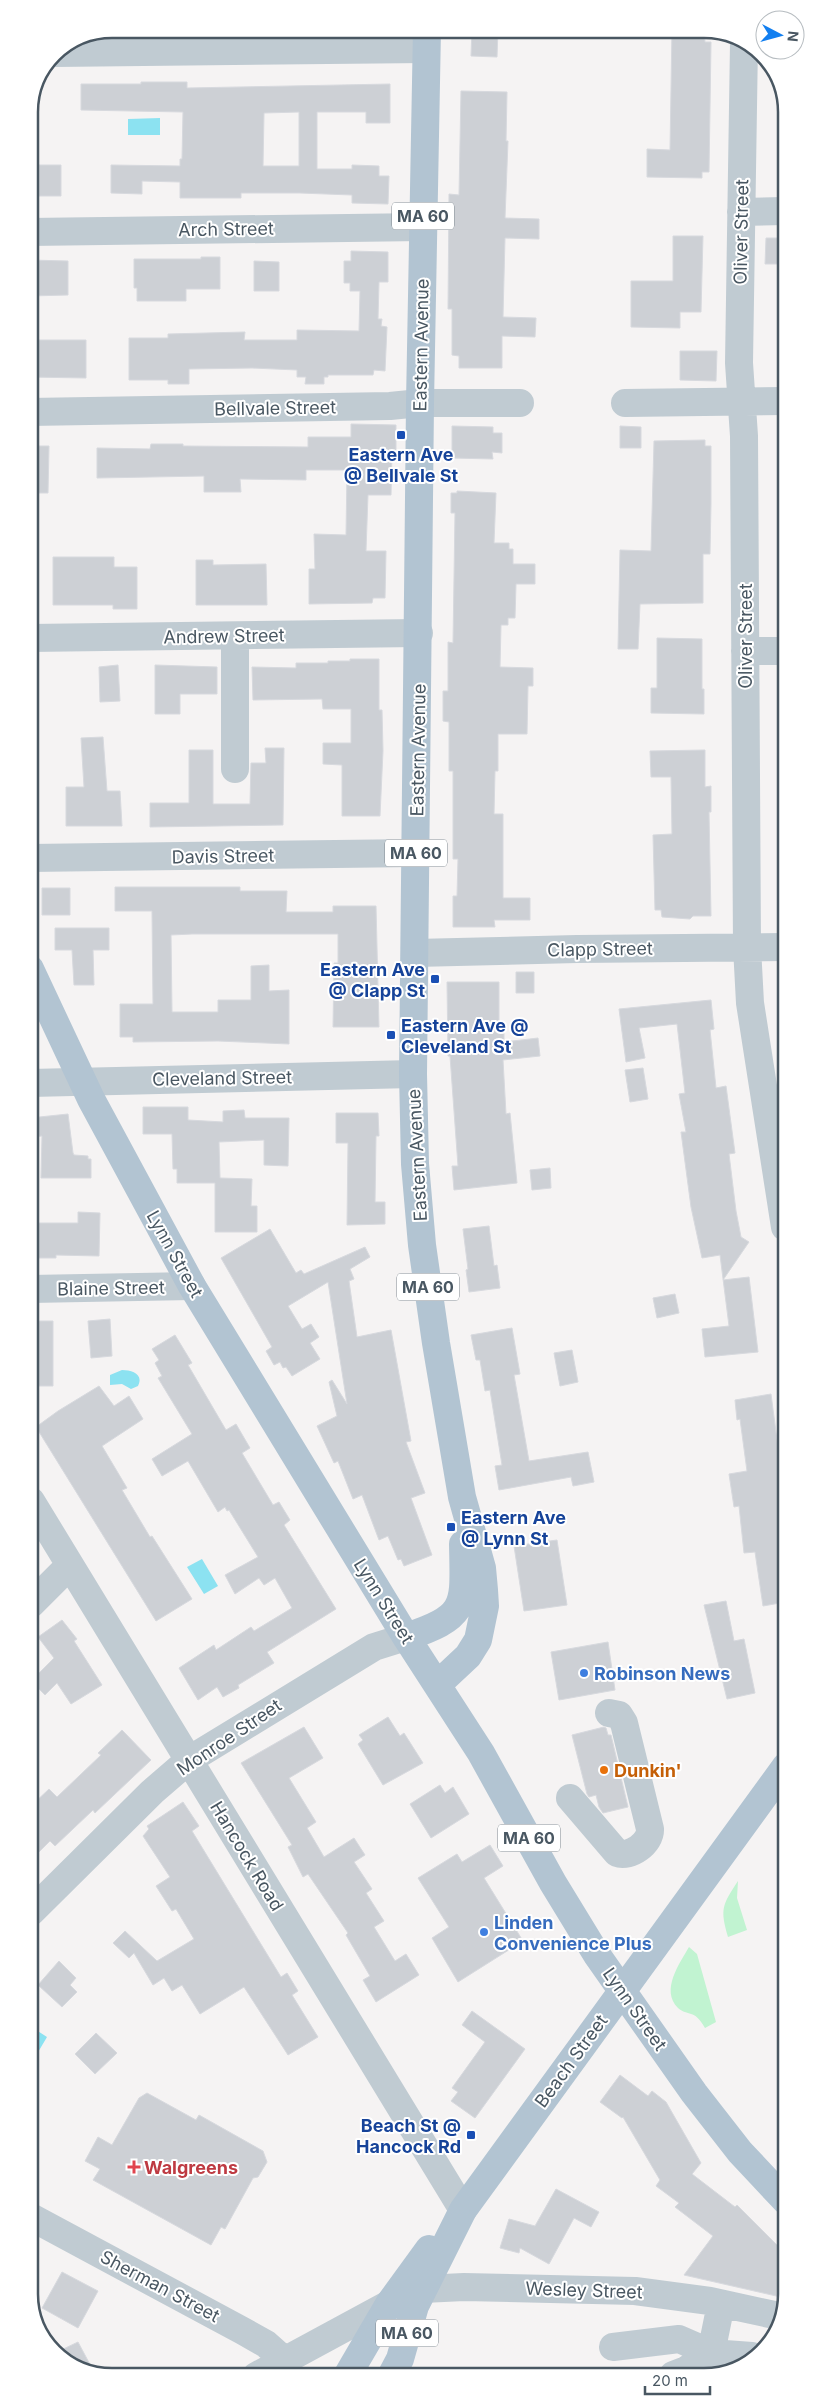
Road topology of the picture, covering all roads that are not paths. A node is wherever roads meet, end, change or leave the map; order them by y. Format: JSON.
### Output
{"nodes":[{"id":1,"x":427,"y":39,"type":"edge"},
{"id":2,"x":744,"y":49,"type":"edge"},
{"id":3,"x":67,"y":53,"type":"edge"},
{"id":4,"x":778,"y":211,"type":"edge"},
{"id":5,"x":741,"y":212,"type":"junction"},
{"id":6,"x":423,"y":227,"type":"junction"},
{"id":7,"x":38,"y":232,"type":"edge"},
{"id":8,"x":778,"y":401,"type":"edge"},
{"id":9,"x":741,"y":402,"type":"junction"},
{"id":10,"x":420,"y":403,"type":"junction"},
{"id":11,"x":520,"y":403,"type":"dead end"},
{"id":12,"x":624,"y":403,"type":"dead end"},
{"id":13,"x":38,"y":412,"type":"edge"},
{"id":14,"x":419,"y":633,"type":"junction"},
{"id":15,"x":235,"y":636,"type":"junction"},
{"id":16,"x":38,"y":638,"type":"edge"},
{"id":17,"x":745,"y":651,"type":"junction"},
{"id":18,"x":778,"y":651,"type":"edge"},
{"id":19,"x":235,"y":769,"type":"dead end"},
{"id":20,"x":416,"y":853,"type":"junction"},
{"id":21,"x":38,"y":858,"type":"edge"},
{"id":22,"x":747,"y":947,"type":"junction"},
{"id":23,"x":778,"y":947,"type":"edge"},
{"id":24,"x":415,"y":953,"type":"junction"},
{"id":25,"x":38,"y":986,"type":"edge"},
{"id":26,"x":413,"y":1074,"type":"junction"},
{"id":27,"x":82,"y":1082,"type":"junction"},
{"id":28,"x":38,"y":1083,"type":"edge"},
{"id":29,"x":778,"y":1182,"type":"edge"},
{"id":30,"x":192,"y":1286,"type":"junction"},
{"id":31,"x":38,"y":1289,"type":"edge"},
{"id":32,"x":462,"y":1497,"type":"junction"},
{"id":33,"x":38,"y":1514,"type":"edge"},
{"id":34,"x":70,"y":1566,"type":"junction"},
{"id":35,"x":38,"y":1597,"type":"edge"},
{"id":36,"x":406,"y":1637,"type":"junction"},
{"id":37,"x":437,"y":1684,"type":"junction"},
{"id":38,"x":609,"y":1713,"type":"dead end"},
{"id":39,"x":189,"y":1760,"type":"junction"},
{"id":40,"x":778,"y":1777,"type":"edge"},
{"id":41,"x":570,"y":1798,"type":"dead end"},
{"id":42,"x":38,"y":1905,"type":"edge"},
{"id":43,"x":622,"y":1991,"type":"junction"},
{"id":44,"x":778,"y":2192,"type":"edge"},
{"id":45,"x":463,"y":2210,"type":"junction"},
{"id":46,"x":38,"y":2221,"type":"edge"},
{"id":47,"x":423,"y":2289,"type":"junction"},
{"id":48,"x":389,"y":2304,"type":"junction"},
{"id":49,"x":721,"y":2304,"type":"junction"},
{"id":50,"x":775,"y":2315,"type":"edge"},
{"id":51,"x":613,"y":2347,"type":"dead end"},
{"id":52,"x":711,"y":2353,"type":"junction"},
{"id":53,"x":746,"y":2356,"type":"edge"},
{"id":54,"x":284,"y":2360,"type":"junction"},
{"id":55,"x":270,"y":2368,"type":"edge"},
{"id":56,"x":352,"y":2368,"type":"edge"},
{"id":57,"x":395,"y":2368,"type":"edge"},
{"id":58,"x":689,"y":2368,"type":"edge"}],
"edges":[{"from":1,"to":3,"type":"street"},
{"from":1,"to":6,"type":"main road","name":"Eastern Avenue","number":"MA 60"},
{"from":2,"to":5,"type":"street","name":"Oliver Street"},
{"from":4,"to":5,"type":"street"},
{"from":5,"to":9,"type":"street","name":"Oliver Street"},
{"from":6,"to":7,"type":"street","name":"Arch Street"},
{"from":6,"to":10,"type":"main road","name":"Eastern Avenue","number":"MA 60"},
{"from":8,"to":9,"type":"street"},
{"from":9,"to":12,"type":"street"},
{"from":9,"to":17,"type":"street","name":"Oliver Street"},
{"from":10,"to":11,"type":"street","name":"Bellvale Street"},
{"from":10,"to":13,"type":"street","name":"Bellvale Street"},
{"from":10,"to":14,"type":"main road","name":"Eastern Avenue","number":"MA 60"},
{"from":14,"to":15,"type":"street","name":"Andrew Street"},
{"from":14,"to":20,"type":"main road","name":"Eastern Avenue","number":"MA 60"},
{"from":15,"to":16,"type":"street","name":"Andrew Street"},
{"from":15,"to":19,"type":"street"},
{"from":17,"to":18,"type":"street"},
{"from":17,"to":22,"type":"street","name":"Oliver Street"},
{"from":20,"to":21,"type":"street","name":"Davis Street"},
{"from":20,"to":24,"type":"main road","name":"Eastern Avenue","number":"MA 60"},
{"from":22,"to":23,"type":"street","name":"Clapp Street"},
{"from":22,"to":24,"type":"street","name":"Clapp Street"},
{"from":22,"to":29,"type":"street","name":"Oliver Street"},
{"from":24,"to":26,"type":"main road","name":"Eastern Avenue","number":"MA 60"},
{"from":25,"to":27,"type":"main road","name":"Lynn Street"},
{"from":26,"to":27,"type":"street","name":"Cleveland Street"},
{"from":26,"to":32,"type":"main road","name":"Eastern Avenue","number":"MA 60"},
{"from":27,"to":28,"type":"street","name":"Cleveland Street"},
{"from":27,"to":30,"type":"main road","name":"Lynn Street"},
{"from":30,"to":31,"type":"street","name":"Blaine Street"},
{"from":30,"to":36,"type":"main road","name":"Lynn Street"},
{"from":32,"to":36,"type":"main road","name":"Eastern Avenue","number":"MA 60"},
{"from":32,"to":37,"type":"main road","name":"Eastern Avenue","number":"MA 60"},
{"from":33,"to":34,"type":"street","name":"Hancock Road"},
{"from":34,"to":35,"type":"street"},
{"from":34,"to":39,"type":"street","name":"Hancock Road"},
{"from":36,"to":37,"type":"main road","name":"Lynn Street","number":"MA 60"},
{"from":36,"to":39,"type":"street","name":"Monroe Street"},
{"from":37,"to":43,"type":"main road","name":"Lynn Street","number":"MA 60"},
{"from":38,"to":41,"type":"street"},
{"from":39,"to":42,"type":"street","name":"Monroe Street"},
{"from":39,"to":45,"type":"street","name":"Hancock Road"},
{"from":40,"to":43,"type":"main road","name":"Beach Street"},
{"from":43,"to":44,"type":"main road","name":"Lynn Street"},
{"from":43,"to":45,"type":"main road","name":"Beach Street","number":"MA 60"},
{"from":45,"to":47,"type":"main road","name":"Beach Street","number":"MA 60"},
{"from":45,"to":48,"type":"main road","name":"Beach Street","number":"MA 60"},
{"from":46,"to":54,"type":"street","name":"Sherman Street"},
{"from":47,"to":48,"type":"street","name":"Wesley Street"},
{"from":47,"to":49,"type":"street","name":"Wesley Street"},
{"from":47,"to":57,"type":"main road","number":"MA 60"},
{"from":48,"to":54,"type":"street","name":"Wesley Street"},
{"from":48,"to":56,"type":"main road","number":"MA 60"},
{"from":49,"to":50,"type":"street","name":"Wesley Street"},
{"from":49,"to":52,"type":"street"},
{"from":51,"to":52,"type":"street"},
{"from":52,"to":53,"type":"street"},
{"from":52,"to":58,"type":"street"},
{"from":54,"to":55,"type":"street","name":"Wesley Street"}]}
